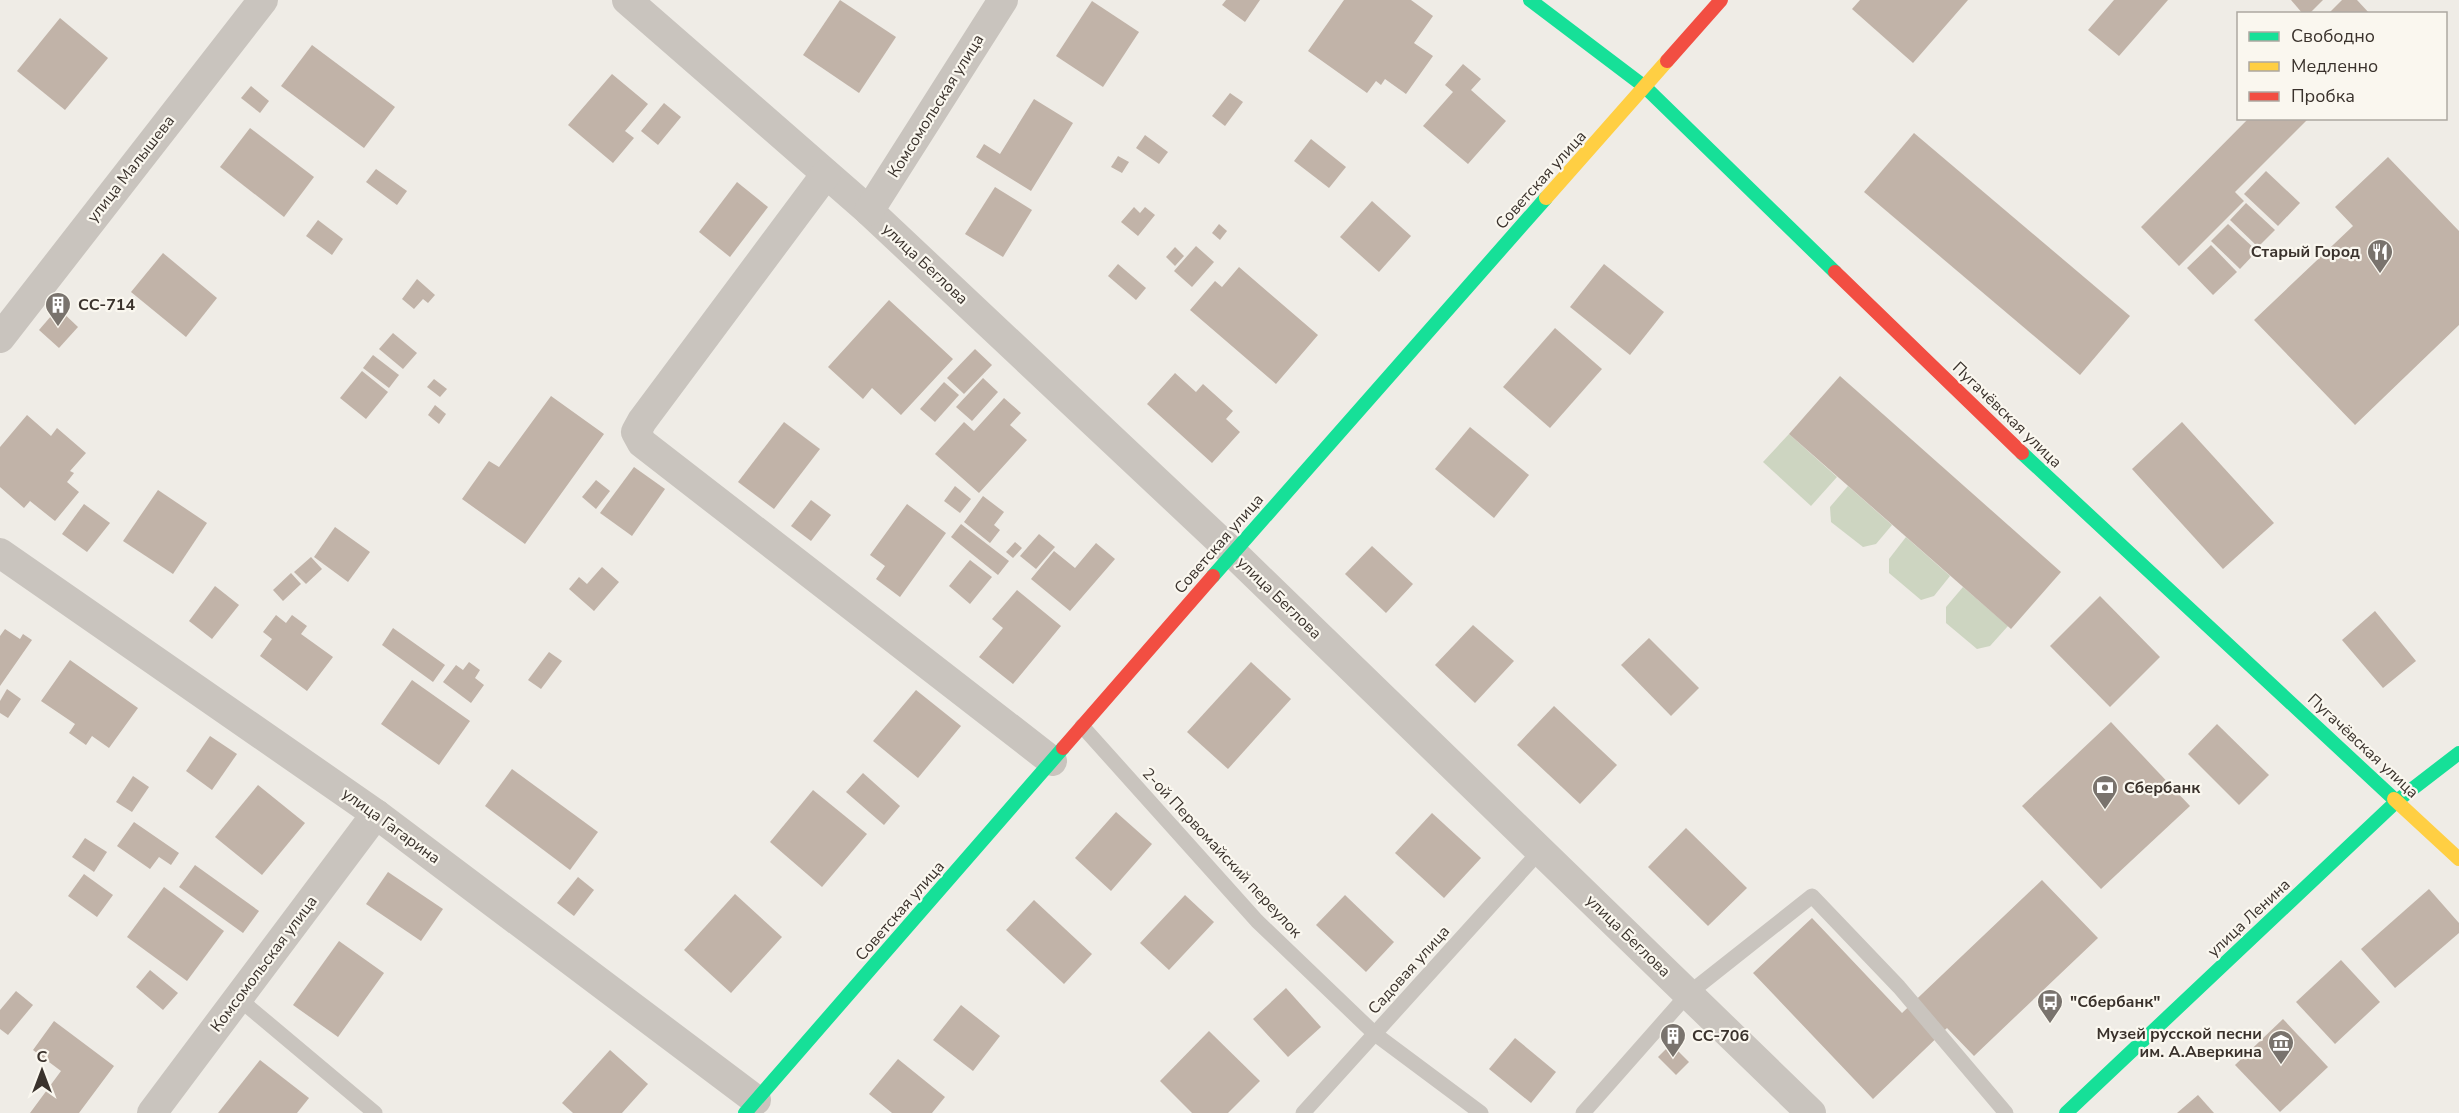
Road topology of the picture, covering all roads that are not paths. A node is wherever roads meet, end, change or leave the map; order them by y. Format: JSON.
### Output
{"nodes":[{"id":1,"x":263,"y":0,"type":"edge"},
{"id":2,"x":627,"y":0,"type":"edge"},
{"id":3,"x":1003,"y":0,"type":"edge"},
{"id":4,"x":1530,"y":0,"type":"edge"},
{"id":5,"x":1721,"y":0,"type":"edge"},
{"id":6,"x":1645,"y":87,"type":"junction"},
{"id":7,"x":826,"y":174,"type":"junction"},
{"id":8,"x":868,"y":211,"type":"junction"},
{"id":9,"x":0,"y":338,"type":"edge"},
{"id":10,"x":0,"y":553,"type":"edge"},
{"id":11,"x":1233,"y":553,"type":"junction"},
{"id":12,"x":1082,"y":726,"type":"junction"},
{"id":13,"x":2459,"y":753,"type":"edge"},
{"id":14,"x":1052,"y":761,"type":"junction"},
{"id":15,"x":2398,"y":800,"type":"junction"},
{"id":16,"x":376,"y":814,"type":"junction"},
{"id":17,"x":1540,"y":851,"type":"junction"},
{"id":18,"x":2459,"y":859,"type":"edge"},
{"id":19,"x":1688,"y":994,"type":"junction"},
{"id":20,"x":238,"y":998,"type":"junction"},
{"id":21,"x":1375,"y":1034,"type":"junction"},
{"id":22,"x":755,"y":1107,"type":"edge"},
{"id":23,"x":152,"y":1113,"type":"edge"},
{"id":24,"x":375,"y":1113,"type":"edge"},
{"id":25,"x":1303,"y":1113,"type":"edge"},
{"id":26,"x":1481,"y":1113,"type":"edge"},
{"id":27,"x":1583,"y":1113,"type":"edge"},
{"id":28,"x":1811,"y":1113,"type":"edge"},
{"id":29,"x":2006,"y":1113,"type":"edge"},
{"id":30,"x":2066,"y":1113,"type":"edge"}],
"edges":[{"from":1,"to":9,"type":"street","name":"улица Малышева"},
{"from":2,"to":7,"type":"street","name":"улица Беглова"},
{"from":3,"to":8,"type":"street","name":"Комсомольская улица"},
{"from":4,"to":6,"type":"street","name":"Пугачёвская улица"},
{"from":5,"to":6,"type":"street","name":"Советская улица"},
{"from":6,"to":11,"type":"street","name":"Советская улица"},
{"from":6,"to":15,"type":"street","name":"Пугачёвская улица"},
{"from":7,"to":8,"type":"street","name":"улица Беглова"},
{"from":7,"to":14,"type":"street"},
{"from":8,"to":11,"type":"street","name":"улица Беглова"},
{"from":10,"to":16,"type":"street","name":"улица Гагарина"},
{"from":11,"to":12,"type":"street","name":"Советская улица"},
{"from":11,"to":17,"type":"street","name":"улица Беглова"},
{"from":12,"to":14,"type":"street","name":"Советская улица"},
{"from":12,"to":21,"type":"lane","name":"2-ой Первомайский переулок"},
{"from":13,"to":15,"type":"street","name":"улица Ленина"},
{"from":14,"to":22,"type":"street","name":"Советская улица"},
{"from":15,"to":18,"type":"street","name":"Пугачёвская улица"},
{"from":15,"to":30,"type":"street","name":"улица Ленина"},
{"from":16,"to":20,"type":"street","name":"Комсомольская улица"},
{"from":16,"to":22,"type":"street","name":"улица Гагарина"},
{"from":17,"to":19,"type":"street","name":"улица Беглова"},
{"from":17,"to":21,"type":"lane","name":"Садовая улица"},
{"from":19,"to":27,"type":"lane"},
{"from":19,"to":28,"type":"street","name":"улица Беглова"},
{"from":19,"to":29,"type":"lane"},
{"from":20,"to":23,"type":"street","name":"Комсомольская улица"},
{"from":20,"to":24,"type":"lane"},
{"from":21,"to":25,"type":"lane","name":"Садовая улица"},
{"from":21,"to":26,"type":"lane","name":"2-ой Первомайский переулок"}]}
